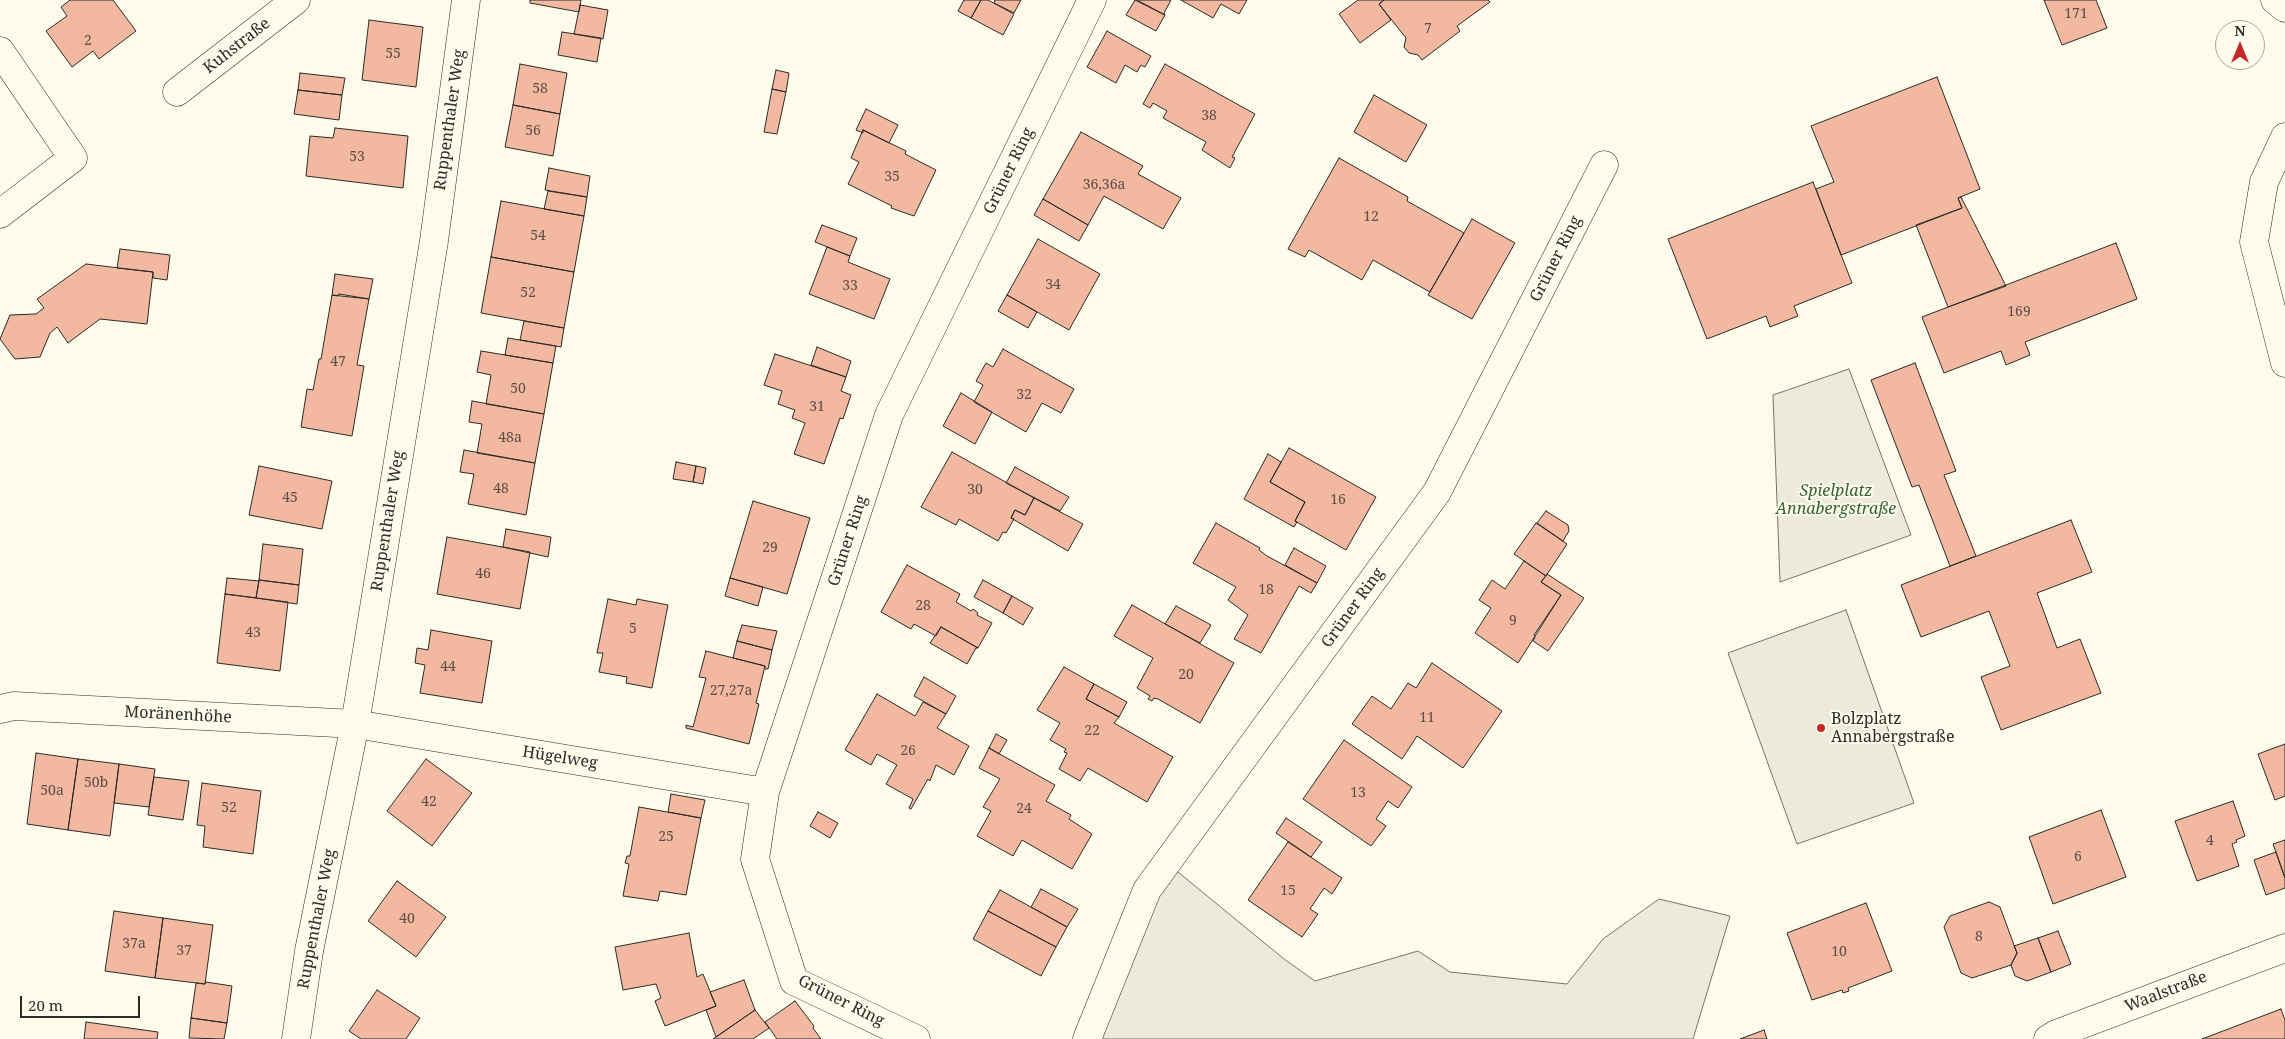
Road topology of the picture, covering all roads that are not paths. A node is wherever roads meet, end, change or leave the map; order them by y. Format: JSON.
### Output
{"nodes":[{"id":1,"x":296,"y":0,"type":"edge"},
{"id":2,"x":466,"y":0,"type":"edge"},
{"id":3,"x":1092,"y":0,"type":"edge"},
{"id":4,"x":2275,"y":0,"type":"edge"},
{"id":5,"x":2285,"y":8,"type":"edge"},
{"id":6,"x":0,"y":51,"type":"edge"},
{"id":7,"x":177,"y":92,"type":"dead end"},
{"id":8,"x":2285,"y":137,"type":"edge"},
{"id":9,"x":1604,"y":165,"type":"dead end"},
{"id":10,"x":0,"y":214,"type":"edge"},
{"id":11,"x":2285,"y":363,"type":"edge"},
{"id":12,"x":0,"y":709,"type":"edge"},
{"id":13,"x":355,"y":724,"type":"junction"},
{"id":14,"x":765,"y":792,"type":"junction"},
{"id":15,"x":2285,"y":948,"type":"edge"},
{"id":16,"x":296,"y":1039,"type":"edge"},
{"id":17,"x":916,"y":1039,"type":"edge"},
{"id":18,"x":1087,"y":1039,"type":"edge"},
{"id":19,"x":2048,"y":1039,"type":"edge"}],
"edges":[{"from":1,"to":7,"type":"street","name":"Kuhstraße"},
{"from":2,"to":13,"type":"street","name":"Ruppenthaler Weg"},
{"from":3,"to":14,"type":"street","name":"Grüner Ring"},
{"from":4,"to":5,"type":"street"},
{"from":6,"to":10,"type":"street"},
{"from":8,"to":11,"type":"street"},
{"from":9,"to":18,"type":"street","name":"Grüner Ring"},
{"from":12,"to":13,"type":"street","name":"Moränenhöhe"},
{"from":13,"to":14,"type":"street","name":"Hügelweg"},
{"from":13,"to":16,"type":"street","name":"Ruppenthaler Weg"},
{"from":14,"to":17,"type":"street","name":"Grüner Ring"},
{"from":15,"to":19,"type":"street","name":"Waalstraße"}]}
